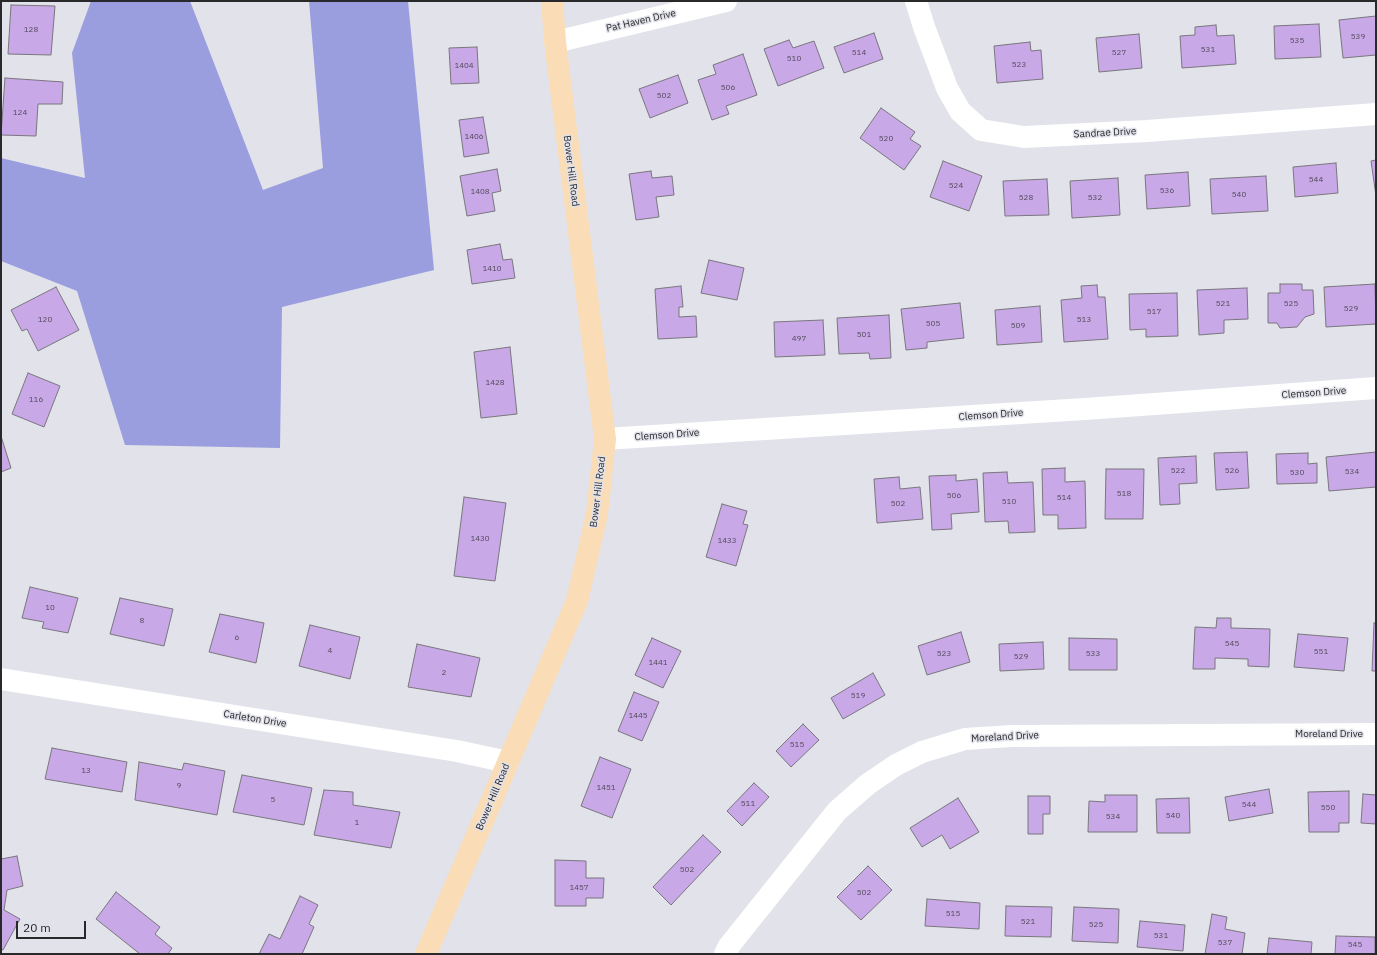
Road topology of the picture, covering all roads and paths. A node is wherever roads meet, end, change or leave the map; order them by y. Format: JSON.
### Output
{"nodes":[{"id":1,"x":552,"y":1,"type":"edge"},
{"id":2,"x":726,"y":1,"type":"edge"},
{"id":3,"x":916,"y":1,"type":"edge"},
{"id":4,"x":555,"y":42,"type":"junction"},
{"id":5,"x":1376,"y":114,"type":"edge"},
{"id":6,"x":1376,"y":388,"type":"edge"},
{"id":7,"x":605,"y":439,"type":"junction"},
{"id":8,"x":1,"y":679,"type":"edge"},
{"id":9,"x":1376,"y":734,"type":"edge"},
{"id":10,"x":508,"y":762,"type":"junction"},
{"id":11,"x":426,"y":954,"type":"edge"},
{"id":12,"x":725,"y":954,"type":"edge"}],
"edges":[{"from":1,"to":4,"type":"main road","name":"Bower Hill Road"},
{"from":2,"to":4,"type":"street","name":"Pat Haven Drive"},
{"from":3,"to":5,"type":"street","name":"Sandrae Drive"},
{"from":4,"to":7,"type":"main road","name":"Bower Hill Road"},
{"from":6,"to":7,"type":"street","name":"Clemson Drive"},
{"from":7,"to":10,"type":"main road","name":"Bower Hill Road"},
{"from":8,"to":10,"type":"street","name":"Carleton Drive"},
{"from":9,"to":12,"type":"street","name":"Moreland Drive"},
{"from":10,"to":11,"type":"main road","name":"Bower Hill Road"}]}
